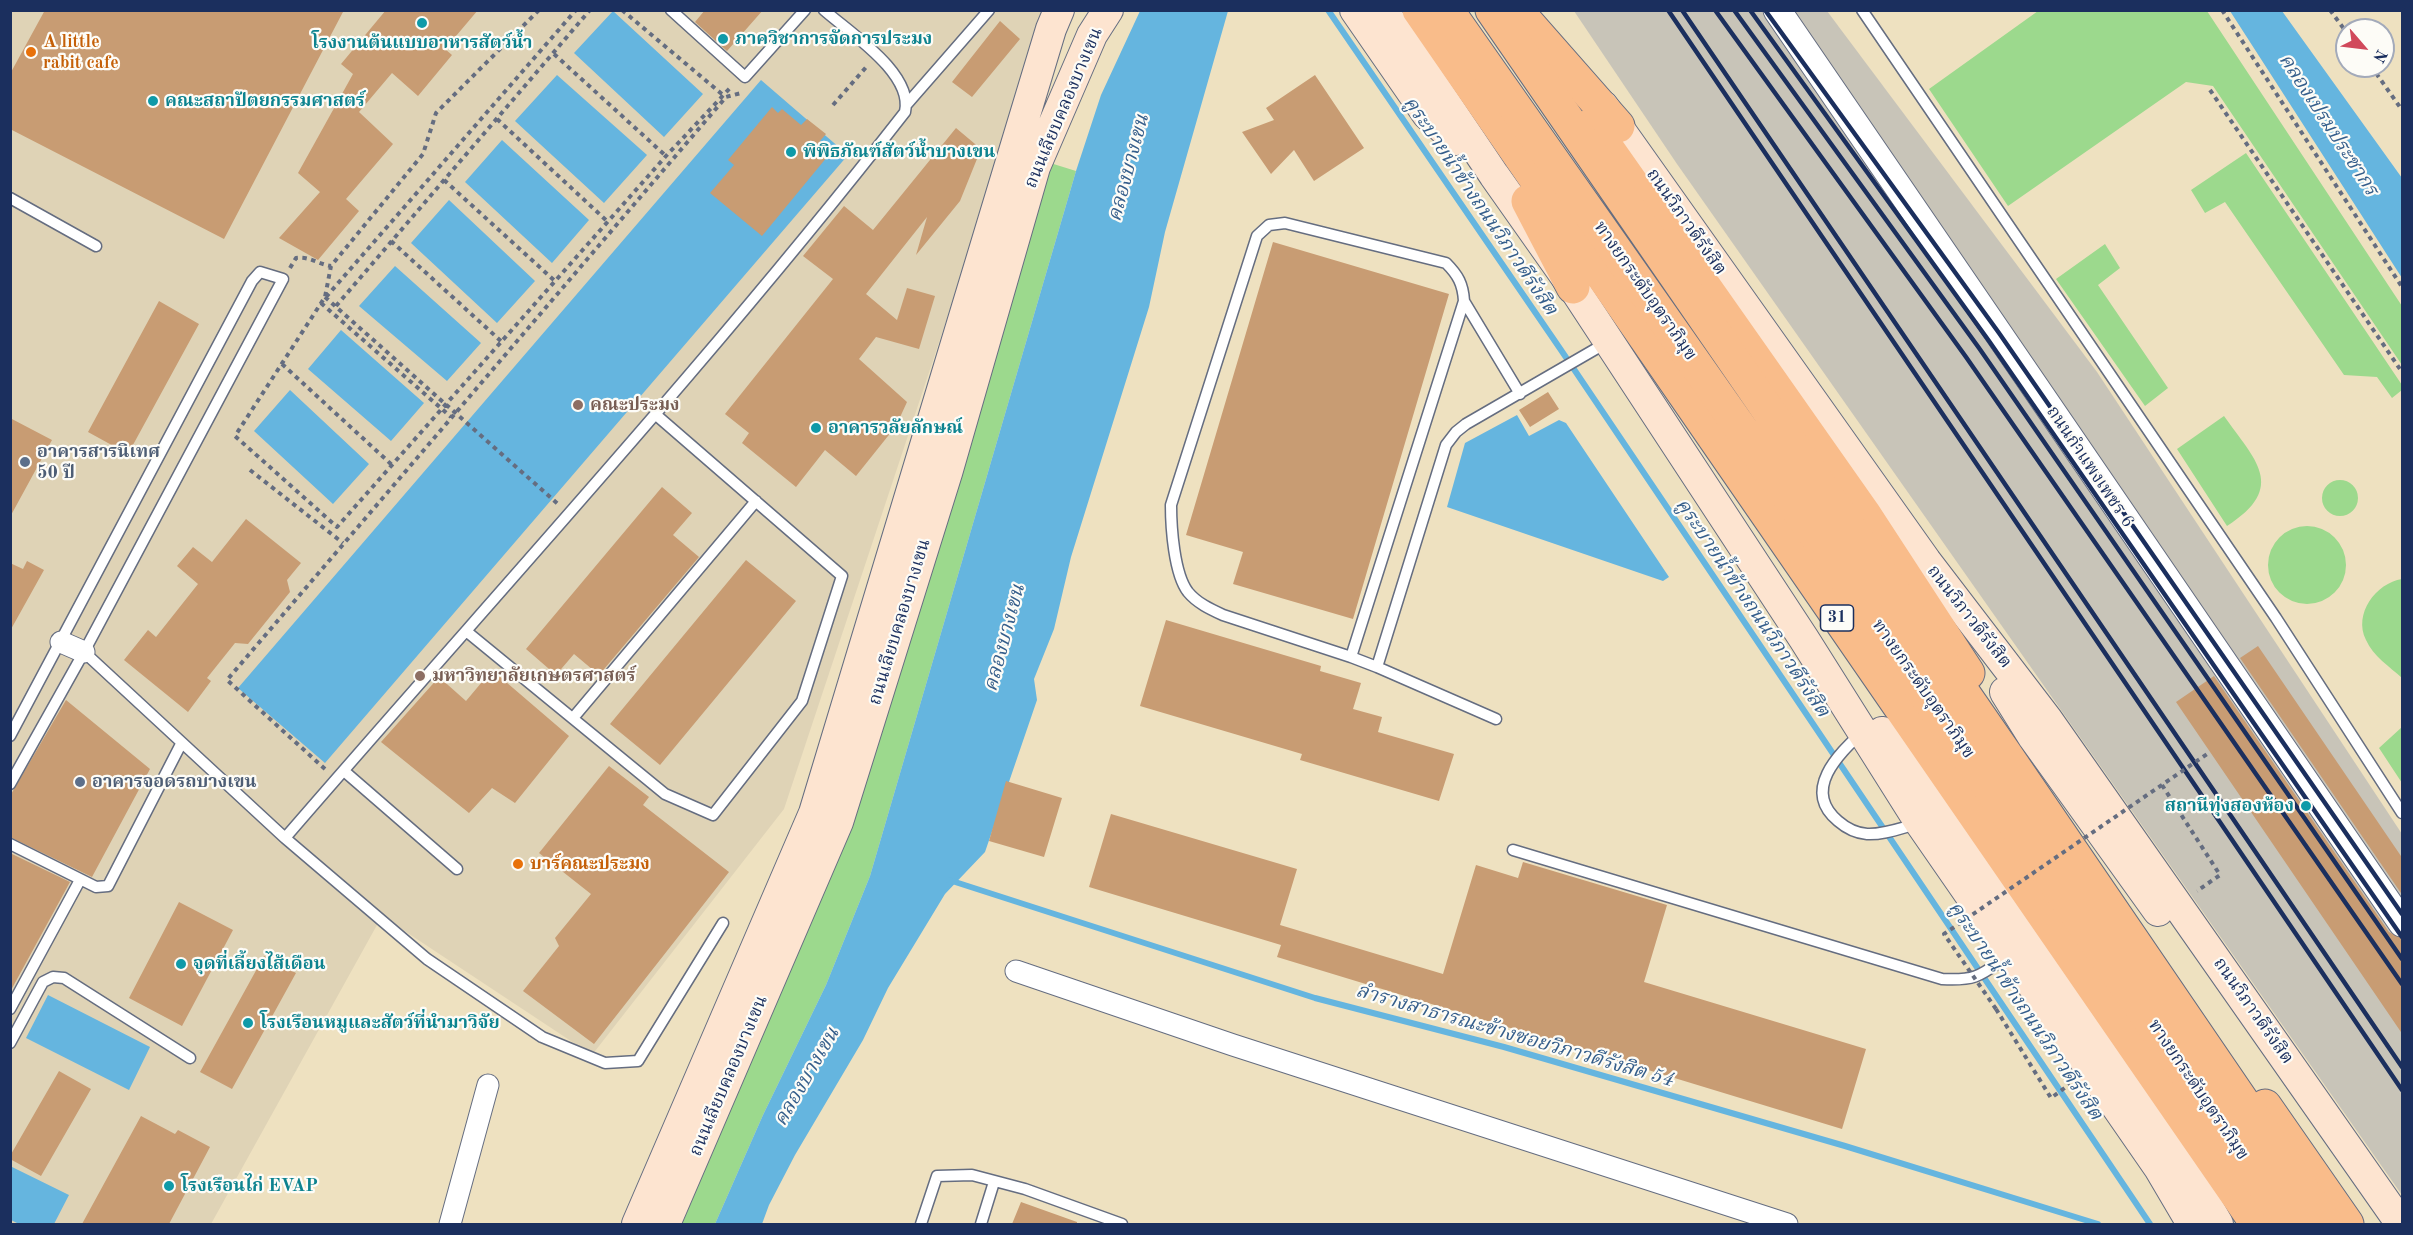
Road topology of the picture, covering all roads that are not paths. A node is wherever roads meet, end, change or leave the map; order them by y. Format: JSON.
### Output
{"nodes":[{"id":1,"x":671,"y":10,"type":"edge"},
{"id":2,"x":689,"y":10,"type":"edge"},
{"id":3,"x":804,"y":10,"type":"edge"},
{"id":4,"x":824,"y":10,"type":"edge"},
{"id":5,"x":989,"y":10,"type":"edge"},
{"id":6,"x":1355,"y":10,"type":"edge"},
{"id":7,"x":1383,"y":10,"type":"edge"},
{"id":8,"x":1419,"y":10,"type":"edge"},
{"id":9,"x":1447,"y":10,"type":"edge"},
{"id":10,"x":1492,"y":10,"type":"edge"},
{"id":11,"x":1510,"y":10,"type":"edge"},
{"id":12,"x":1516,"y":10,"type":"edge"},
{"id":13,"x":1534,"y":10,"type":"edge"},
{"id":14,"x":1778,"y":10,"type":"edge"},
{"id":15,"x":1862,"y":10,"type":"edge"},
{"id":16,"x":682,"y":20,"type":"junction"},
{"id":17,"x":1055,"y":20,"type":"edge"},
{"id":18,"x":1100,"y":23,"type":"edge"},
{"id":19,"x":1457,"y":66,"type":"junction"},
{"id":20,"x":907,"y":104,"type":"junction"},
{"id":21,"x":1618,"y":126,"type":"junction"},
{"id":22,"x":1494,"y":175,"type":"junction"},
{"id":23,"x":10,"y":198,"type":"edge"},
{"id":24,"x":96,"y":246,"type":"dead end"},
{"id":25,"x":1573,"y":287,"type":"junction"},
{"id":26,"x":1464,"y":301,"type":"junction"},
{"id":27,"x":1595,"y":349,"type":"junction"},
{"id":28,"x":1520,"y":394,"type":"junction"},
{"id":29,"x":655,"y":414,"type":"junction"},
{"id":30,"x":756,"y":501,"type":"junction"},
{"id":31,"x":1926,"y":561,"type":"junction"},
{"id":32,"x":466,"y":631,"type":"junction"},
{"id":33,"x":1804,"y":639,"type":"junction"},
{"id":34,"x":61,"y":642,"type":"junction"},
{"id":35,"x":84,"y":652,"type":"junction"},
{"id":36,"x":1351,"y":657,"type":"junction"},
{"id":37,"x":1377,"y":667,"type":"junction"},
{"id":38,"x":573,"y":718,"type":"junction"},
{"id":39,"x":1496,"y":719,"type":"dead end"},
{"id":40,"x":1862,"y":731,"type":"junction"},
{"id":41,"x":10,"y":736,"type":"edge"},
{"id":42,"x":181,"y":744,"type":"junction"},
{"id":43,"x":340,"y":775,"type":"junction"},
{"id":44,"x":10,"y":784,"type":"edge"},
{"id":45,"x":2403,"y":813,"type":"edge"},
{"id":46,"x":1919,"y":820,"type":"junction"},
{"id":47,"x":285,"y":838,"type":"junction"},
{"id":48,"x":10,"y":844,"type":"edge"},
{"id":49,"x":1513,"y":850,"type":"dead end"},
{"id":50,"x":457,"y":869,"type":"dead end"},
{"id":51,"x":80,"y":880,"type":"junction"},
{"id":52,"x":2403,"y":923,"type":"edge"},
{"id":53,"x":723,"y":924,"type":"dead end"},
{"id":54,"x":2011,"y":954,"type":"junction"},
{"id":55,"x":1016,"y":971,"type":"dead end"},
{"id":56,"x":10,"y":1009,"type":"edge"},
{"id":57,"x":10,"y":1043,"type":"edge"},
{"id":58,"x":190,"y":1058,"type":"dead end"},
{"id":59,"x":488,"y":1085,"type":"dead end"},
{"id":60,"x":994,"y":1182,"type":"junction"},
{"id":61,"x":450,"y":1224,"type":"edge"},
{"id":62,"x":637,"y":1224,"type":"edge"},
{"id":63,"x":665,"y":1224,"type":"edge"},
{"id":64,"x":921,"y":1224,"type":"edge"},
{"id":65,"x":981,"y":1224,"type":"edge"},
{"id":66,"x":1122,"y":1224,"type":"edge"},
{"id":67,"x":1787,"y":1224,"type":"edge"},
{"id":68,"x":2192,"y":1224,"type":"edge"},
{"id":69,"x":2218,"y":1224,"type":"edge"},
{"id":70,"x":2257,"y":1224,"type":"edge"},
{"id":71,"x":2290,"y":1224,"type":"edge"},
{"id":72,"x":2326,"y":1224,"type":"edge"},
{"id":73,"x":2347,"y":1224,"type":"edge"},
{"id":74,"x":2380,"y":1224,"type":"edge"},
{"id":75,"x":2401,"y":1224,"type":"edge"}],
"edges":[{"from":1,"to":16,"type":"lane"},
{"from":2,"to":16,"type":"lane"},
{"from":3,"to":16,"type":"lane"},
{"from":4,"to":20,"type":"lane"},
{"from":5,"to":20,"type":"lane"},
{"from":6,"to":22,"type":"main road"},
{"from":7,"to":22,"type":"main road","number":"31"},
{"from":8,"to":19,"type":"highway","number":"31"},
{"from":9,"to":71,"type":"highway","name":"ทางยกระดับอุตราภิมุข","number":"31"},
{"from":10,"to":72,"type":"highway","name":"ทางยกระดับอุตราภิมุข"},
{"from":11,"to":73,"type":"highway","name":"ถนนวิภาวดีรังสิต"},
{"from":12,"to":21,"type":"highway"},
{"from":13,"to":21,"type":"main road","name":"ถนนวิภาวดีรังสิต"},
{"from":14,"to":52,"type":"street","name":"ถนนกำแพงเพชร 6"},
{"from":15,"to":45,"type":"lane"},
{"from":17,"to":62,"type":"main road","name":"ถนนเลียบคลองบางเขน"},
{"from":18,"to":63,"type":"main road","name":"ถนนเลียบคลองบางเขน"},
{"from":19,"to":25,"type":"highway"},
{"from":19,"to":70,"type":"highway","number":"31"},
{"from":20,"to":29,"type":"lane"},
{"from":21,"to":31,"type":"main road","name":"ถนนวิภาวดีรังสิต"},
{"from":22,"to":25,"type":"main road","number":"31"},
{"from":23,"to":24,"type":"lane"},
{"from":25,"to":27,"type":"main road","number":"31"},
{"from":26,"to":28,"type":"lane"},
{"from":26,"to":36,"type":"lane"},
{"from":26,"to":36,"type":"lane"},
{"from":27,"to":28,"type":"lane"},
{"from":27,"to":33,"type":"main road","number":"31"},
{"from":28,"to":37,"type":"lane"},
{"from":29,"to":30,"type":"lane"},
{"from":29,"to":32,"type":"lane"},
{"from":30,"to":38,"type":"lane"},
{"from":30,"to":38,"type":"lane"},
{"from":31,"to":74,"type":"main road"},
{"from":31,"to":75,"type":"main road","name":"ถนนวิภาวดีรังสิต"},
{"from":32,"to":38,"type":"lane"},
{"from":32,"to":43,"type":"lane"},
{"from":33,"to":40,"type":"main road","number":"31"},
{"from":33,"to":46,"type":"main road"},
{"from":34,"to":35,"type":"street"},
{"from":34,"to":35,"type":"lane"},
{"from":34,"to":41,"type":"lane"},
{"from":35,"to":42,"type":"lane"},
{"from":35,"to":44,"type":"lane"},
{"from":36,"to":37,"type":"lane"},
{"from":37,"to":39,"type":"lane"},
{"from":40,"to":46,"type":"main road","number":"31"},
{"from":40,"to":46,"type":"lane"},
{"from":42,"to":47,"type":"lane"},
{"from":42,"to":51,"type":"lane"},
{"from":43,"to":47,"type":"lane"},
{"from":43,"to":50,"type":"lane"},
{"from":46,"to":54,"type":"main road","number":"31"},
{"from":46,"to":69,"type":"main road"},
{"from":47,"to":53,"type":"lane"},
{"from":48,"to":51,"type":"lane"},
{"from":49,"to":54,"type":"lane","bridge":true},
{"from":51,"to":56,"type":"lane"},
{"from":54,"to":68,"type":"main road","number":"31"},
{"from":55,"to":67,"type":"street"},
{"from":57,"to":58,"type":"lane"},
{"from":59,"to":61,"type":"street"},
{"from":60,"to":64,"type":"lane"},
{"from":60,"to":65,"type":"lane"},
{"from":60,"to":66,"type":"lane"}]}
